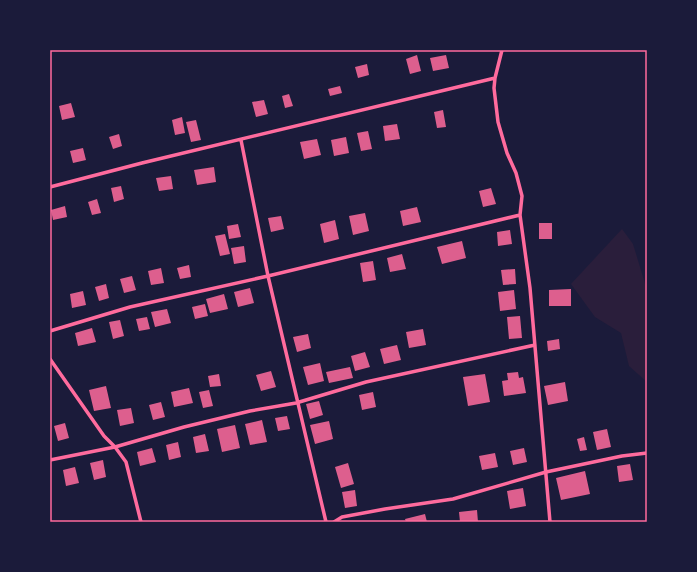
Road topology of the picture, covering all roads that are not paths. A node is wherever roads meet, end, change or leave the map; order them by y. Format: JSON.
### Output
{"nodes":[{"id":1,"x":502,"y":50,"type":"edge"},
{"id":2,"x":494,"y":78,"type":"junction"},
{"id":3,"x":241,"y":140,"type":"junction"},
{"id":4,"x":50,"y":187,"type":"edge"},
{"id":5,"x":520,"y":215,"type":"junction"},
{"id":6,"x":268,"y":276,"type":"junction"},
{"id":7,"x":50,"y":330,"type":"edge"},
{"id":8,"x":535,"y":345,"type":"junction"},
{"id":9,"x":50,"y":359,"type":"edge"},
{"id":10,"x":296,"y":403,"type":"junction"},
{"id":11,"x":115,"y":447,"type":"junction"},
{"id":12,"x":647,"y":453,"type":"edge"},
{"id":13,"x":50,"y":460,"type":"edge"},
{"id":14,"x":546,"y":472,"type":"junction"},
{"id":15,"x":140,"y":522,"type":"edge"},
{"id":16,"x":326,"y":522,"type":"edge"},
{"id":17,"x":334,"y":522,"type":"edge"},
{"id":18,"x":550,"y":522,"type":"edge"}],
"edges":[{"from":1,"to":2,"type":"street"},
{"from":2,"to":3,"type":"street"},
{"from":2,"to":5,"type":"street"},
{"from":3,"to":4,"type":"street"},
{"from":3,"to":6,"type":"street"},
{"from":5,"to":6,"type":"street"},
{"from":5,"to":8,"type":"street"},
{"from":6,"to":7,"type":"street"},
{"from":6,"to":10,"type":"street"},
{"from":8,"to":10,"type":"street"},
{"from":8,"to":14,"type":"street"},
{"from":9,"to":11,"type":"street"},
{"from":10,"to":11,"type":"street"},
{"from":10,"to":16,"type":"street"},
{"from":11,"to":13,"type":"street"},
{"from":11,"to":15,"type":"street"},
{"from":12,"to":14,"type":"street"},
{"from":14,"to":17,"type":"street"},
{"from":14,"to":18,"type":"street"}]}
